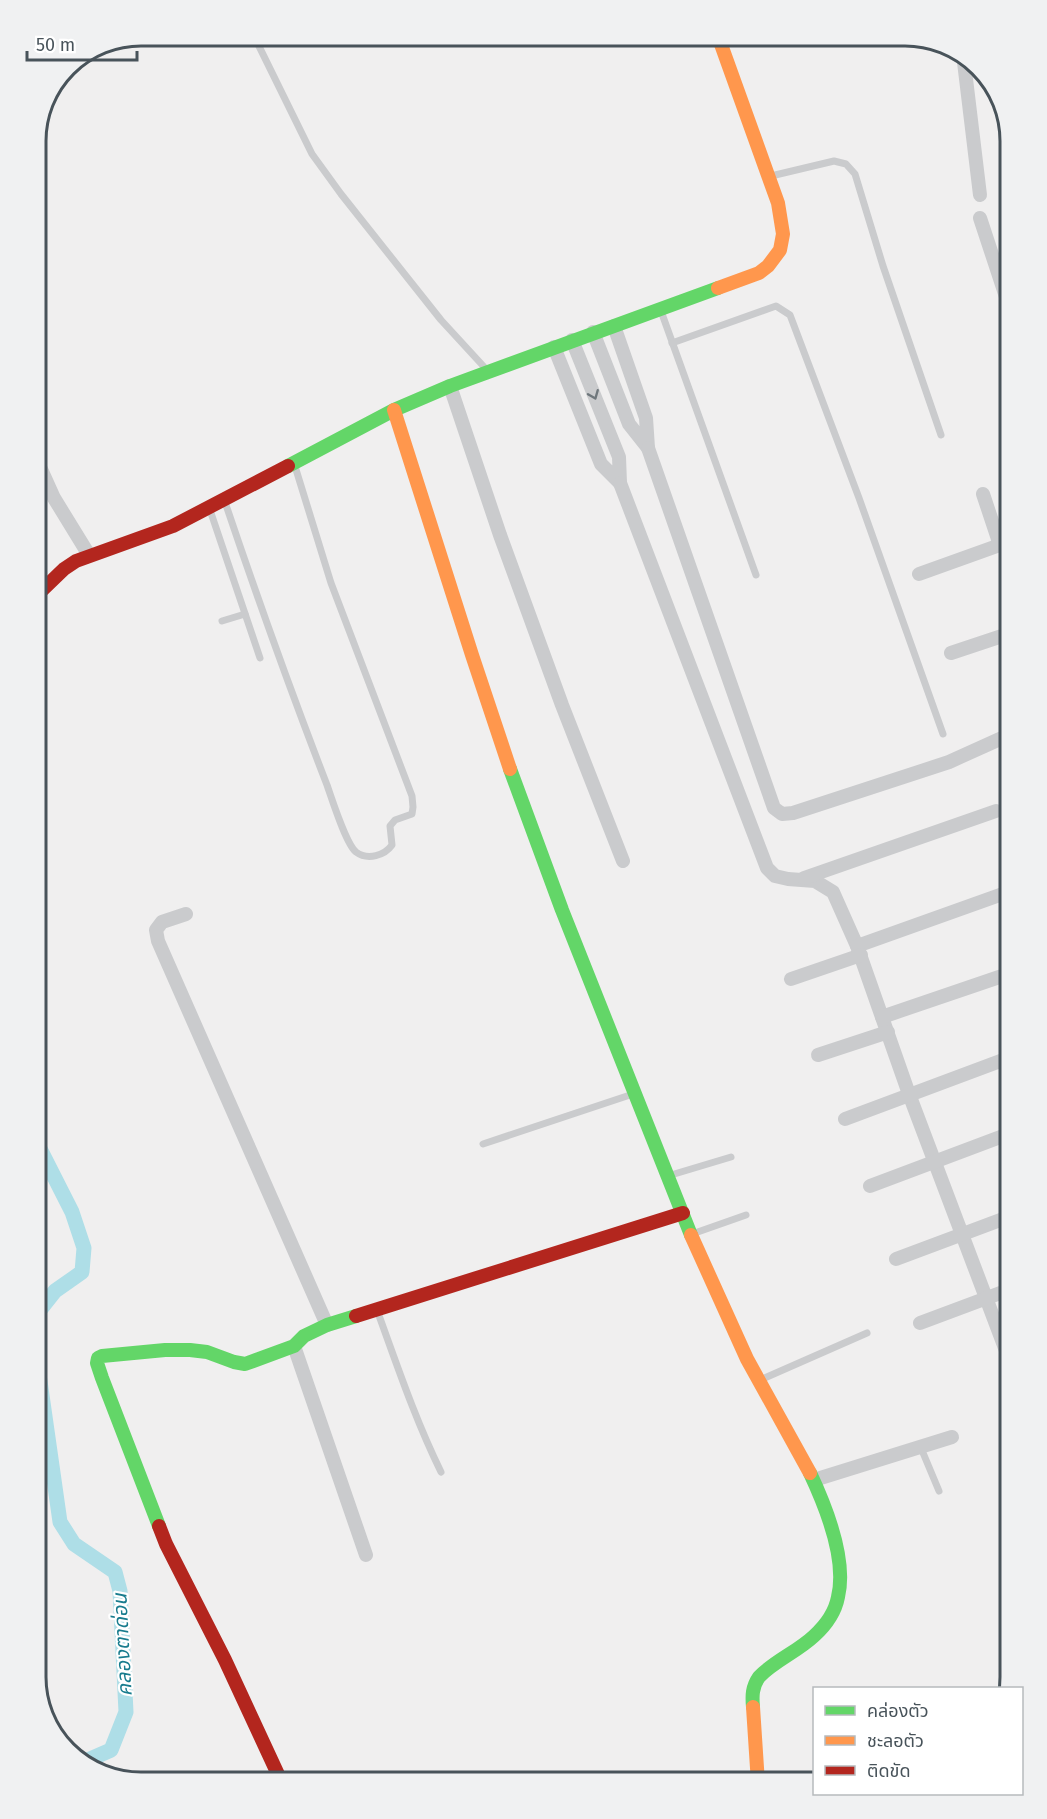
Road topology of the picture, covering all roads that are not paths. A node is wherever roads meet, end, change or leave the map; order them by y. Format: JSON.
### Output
{"nodes":[{"id":1,"x":259,"y":46,"type":"edge"},
{"id":2,"x":722,"y":47,"type":"edge"},
{"id":3,"x":965,"y":68,"type":"edge"},
{"id":4,"x":768,"y":176,"type":"junction"},
{"id":5,"x":980,"y":195,"type":"dead end"},
{"id":6,"x":980,"y":218,"type":"dead end"},
{"id":7,"x":1000,"y":272,"type":"edge"},
{"id":8,"x":660,"y":308,"type":"junction"},
{"id":9,"x":614,"y":326,"type":"junction"},
{"id":10,"x":593,"y":332,"type":"junction"},
{"id":11,"x":572,"y":340,"type":"junction"},
{"id":12,"x":672,"y":343,"type":"junction"},
{"id":13,"x":554,"y":347,"type":"junction"},
{"id":14,"x":488,"y":371,"type":"junction"},
{"id":15,"x":450,"y":386,"type":"junction"},
{"id":16,"x":394,"y":410,"type":"junction"},
{"id":17,"x":941,"y":435,"type":"dead end"},
{"id":18,"x":648,"y":448,"type":"junction"},
{"id":19,"x":294,"y":462,"type":"junction"},
{"id":20,"x":47,"y":482,"type":"edge"},
{"id":21,"x":620,"y":483,"type":"junction"},
{"id":22,"x":983,"y":494,"type":"dead end"},
{"id":23,"x":224,"y":499,"type":"junction"},
{"id":24,"x":209,"y":507,"type":"junction"},
{"id":25,"x":1000,"y":530,"type":"edge"},
{"id":26,"x":1000,"y":545,"type":"edge"},
{"id":27,"x":88,"y":555,"type":"junction"},
{"id":28,"x":919,"y":574,"type":"dead end"},
{"id":29,"x":756,"y":575,"type":"dead end"},
{"id":30,"x":47,"y":586,"type":"edge"},
{"id":31,"x":246,"y":614,"type":"junction"},
{"id":32,"x":222,"y":621,"type":"dead end"},
{"id":33,"x":1000,"y":637,"type":"edge"},
{"id":34,"x":951,"y":653,"type":"dead end"},
{"id":35,"x":261,"y":658,"type":"dead end"},
{"id":36,"x":943,"y":734,"type":"dead end"},
{"id":37,"x":1000,"y":739,"type":"edge"},
{"id":38,"x":996,"y":811,"type":"dead end"},
{"id":39,"x":623,"y":861,"type":"dead end"},
{"id":40,"x":802,"y":879,"type":"junction"},
{"id":41,"x":1000,"y":895,"type":"edge"},
{"id":42,"x":186,"y":914,"type":"dead end"},
{"id":43,"x":859,"y":950,"type":"junction"},
{"id":44,"x":1000,"y":977,"type":"edge"},
{"id":45,"x":791,"y":979,"type":"dead end"},
{"id":46,"x":882,"y":1017,"type":"junction"},
{"id":47,"x":888,"y":1032,"type":"junction"},
{"id":48,"x":818,"y":1055,"type":"dead end"},
{"id":49,"x":1000,"y":1061,"type":"edge"},
{"id":50,"x":636,"y":1093,"type":"junction"},
{"id":51,"x":909,"y":1094,"type":"junction"},
{"id":52,"x":845,"y":1119,"type":"dead end"},
{"id":53,"x":1000,"y":1138,"type":"edge"},
{"id":54,"x":483,"y":1144,"type":"dead end"},
{"id":55,"x":731,"y":1157,"type":"dead end"},
{"id":56,"x":935,"y":1161,"type":"junction"},
{"id":57,"x":668,"y":1176,"type":"junction"},
{"id":58,"x":870,"y":1186,"type":"dead end"},
{"id":59,"x":683,"y":1213,"type":"junction"},
{"id":60,"x":746,"y":1215,"type":"dead end"},
{"id":61,"x":1000,"y":1220,"type":"edge"},
{"id":62,"x":691,"y":1234,"type":"junction"},
{"id":63,"x":962,"y":1234,"type":"junction"},
{"id":64,"x":896,"y":1259,"type":"dead end"},
{"id":65,"x":1000,"y":1293,"type":"edge"},
{"id":66,"x":986,"y":1299,"type":"junction"},
{"id":67,"x":377,"y":1310,"type":"junction"},
{"id":68,"x":920,"y":1323,"type":"dead end"},
{"id":69,"x":327,"y":1325,"type":"junction"},
{"id":70,"x":867,"y":1334,"type":"dead end"},
{"id":71,"x":1000,"y":1335,"type":"edge"},
{"id":72,"x":294,"y":1346,"type":"junction"},
{"id":73,"x":758,"y":1381,"type":"junction"},
{"id":74,"x":952,"y":1437,"type":"dead end"},
{"id":75,"x":921,"y":1448,"type":"junction"},
{"id":76,"x":441,"y":1472,"type":"dead end"},
{"id":77,"x":814,"y":1480,"type":"junction"},
{"id":78,"x":939,"y":1491,"type":"dead end"},
{"id":79,"x":366,"y":1555,"type":"dead end"},
{"id":80,"x":277,"y":1772,"type":"edge"},
{"id":81,"x":758,"y":1772,"type":"edge"}],
"edges":[{"from":1,"to":14,"type":"lane"},
{"from":2,"to":4,"type":"street"},
{"from":3,"to":5,"type":"street"},
{"from":4,"to":8,"type":"street"},
{"from":4,"to":17,"type":"lane"},
{"from":6,"to":7,"type":"street"},
{"from":8,"to":9,"type":"street"},
{"from":8,"to":12,"type":"lane"},
{"from":9,"to":10,"type":"street"},
{"from":9,"to":18,"type":"street"},
{"from":10,"to":11,"type":"street"},
{"from":10,"to":18,"type":"street"},
{"from":11,"to":13,"type":"street"},
{"from":11,"to":21,"type":"street","one_way":true},
{"from":12,"to":29,"type":"lane"},
{"from":12,"to":36,"type":"lane"},
{"from":13,"to":14,"type":"street"},
{"from":13,"to":21,"type":"street"},
{"from":14,"to":15,"type":"street"},
{"from":15,"to":16,"type":"street"},
{"from":15,"to":39,"type":"street"},
{"from":16,"to":19,"type":"street"},
{"from":16,"to":50,"type":"street"},
{"from":18,"to":37,"type":"street"},
{"from":19,"to":23,"type":"street"},
{"from":19,"to":23,"type":"lane"},
{"from":20,"to":27,"type":"street"},
{"from":21,"to":40,"type":"street"},
{"from":22,"to":25,"type":"street"},
{"from":23,"to":24,"type":"street"},
{"from":24,"to":27,"type":"street"},
{"from":24,"to":31,"type":"lane"},
{"from":26,"to":28,"type":"street"},
{"from":27,"to":30,"type":"street"},
{"from":31,"to":32,"type":"lane"},
{"from":31,"to":35,"type":"lane"},
{"from":33,"to":34,"type":"street"},
{"from":38,"to":40,"type":"street"},
{"from":40,"to":43,"type":"street"},
{"from":41,"to":43,"type":"street"},
{"from":42,"to":69,"type":"street"},
{"from":43,"to":45,"type":"street"},
{"from":43,"to":46,"type":"street"},
{"from":44,"to":46,"type":"street"},
{"from":46,"to":47,"type":"street"},
{"from":47,"to":48,"type":"street"},
{"from":47,"to":51,"type":"street"},
{"from":49,"to":51,"type":"street"},
{"from":50,"to":54,"type":"lane"},
{"from":50,"to":57,"type":"street"},
{"from":51,"to":52,"type":"street"},
{"from":51,"to":56,"type":"street"},
{"from":53,"to":56,"type":"street"},
{"from":55,"to":57,"type":"lane"},
{"from":56,"to":58,"type":"street"},
{"from":56,"to":63,"type":"street"},
{"from":57,"to":59,"type":"street"},
{"from":59,"to":62,"type":"street"},
{"from":59,"to":67,"type":"street"},
{"from":60,"to":62,"type":"lane"},
{"from":61,"to":63,"type":"street"},
{"from":62,"to":73,"type":"street"},
{"from":63,"to":64,"type":"street"},
{"from":63,"to":66,"type":"street"},
{"from":65,"to":66,"type":"street"},
{"from":66,"to":68,"type":"street"},
{"from":66,"to":71,"type":"street"},
{"from":67,"to":69,"type":"street"},
{"from":67,"to":76,"type":"lane"},
{"from":69,"to":72,"type":"street"},
{"from":70,"to":73,"type":"lane"},
{"from":72,"to":79,"type":"street"},
{"from":72,"to":80,"type":"street"},
{"from":73,"to":77,"type":"street"},
{"from":74,"to":75,"type":"street"},
{"from":75,"to":77,"type":"street"},
{"from":75,"to":78,"type":"lane"},
{"from":77,"to":81,"type":"street"}]}
